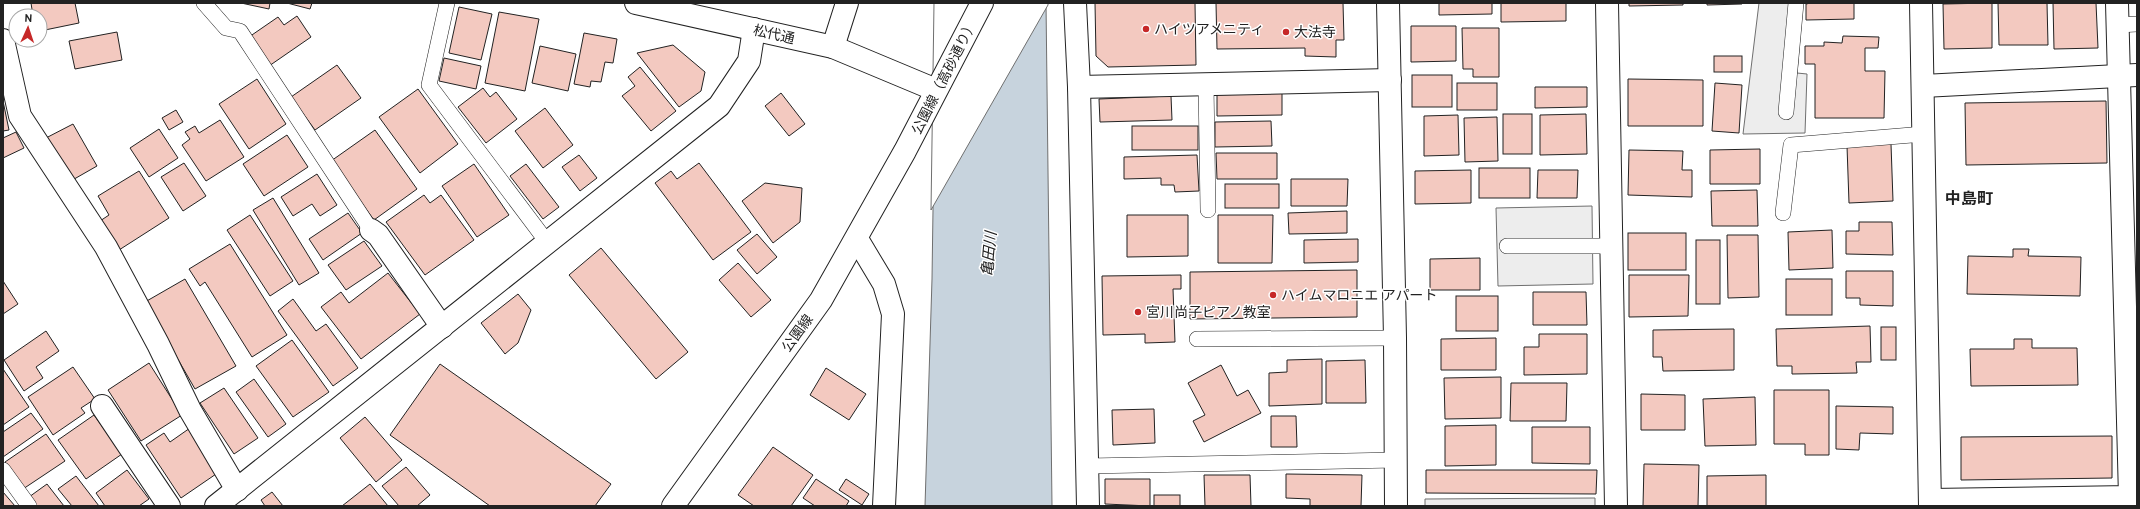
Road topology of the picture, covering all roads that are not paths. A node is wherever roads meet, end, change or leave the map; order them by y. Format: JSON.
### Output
{"nodes":[{"id":1,"x":204,"y":3,"type":"edge"},
{"id":2,"x":447,"y":3,"type":"edge"},
{"id":3,"x":636,"y":3,"type":"edge"},
{"id":4,"x":848,"y":3,"type":"edge"},
{"id":5,"x":982,"y":3,"type":"edge"},
{"id":6,"x":1075,"y":3,"type":"edge"},
{"id":7,"x":1388,"y":3,"type":"edge"},
{"id":8,"x":1607,"y":3,"type":"edge"},
{"id":9,"x":1796,"y":3,"type":"edge"},
{"id":10,"x":1921,"y":3,"type":"edge"},
{"id":11,"x":2117,"y":3,"type":"edge"},
{"id":12,"x":661,"y":6,"type":"edge"},
{"id":13,"x":2127,"y":24,"type":"edge"},
{"id":14,"x":754,"y":29,"type":"junction"},
{"id":15,"x":3,"y":40,"type":"edge"},
{"id":16,"x":833,"y":47,"type":"junction"},
{"id":17,"x":2127,"y":75,"type":"edge"},
{"id":18,"x":1390,"y":80,"type":"junction"},
{"id":19,"x":1206,"y":84,"type":"junction"},
{"id":20,"x":1923,"y":86,"type":"junction"},
{"id":21,"x":1079,"y":87,"type":"junction"},
{"id":22,"x":936,"y":90,"type":"junction"},
{"id":23,"x":1786,"y":112,"type":"dead end"},
{"id":24,"x":1924,"y":134,"type":"junction"},
{"id":25,"x":905,"y":151,"type":"joint"},
{"id":26,"x":1208,"y":210,"type":"dead end"},
{"id":27,"x":1783,"y":213,"type":"dead end"},
{"id":28,"x":372,"y":230,"type":"joint"},
{"id":29,"x":857,"y":239,"type":"junction"},
{"id":30,"x":547,"y":242,"type":"junction"},
{"id":31,"x":1507,"y":246,"type":"dead end"},
{"id":32,"x":1612,"y":246,"type":"junction"},
{"id":33,"x":442,"y":327,"type":"junction"},
{"id":34,"x":1395,"y":338,"type":"junction"},
{"id":35,"x":1196,"y":339,"type":"dead end"},
{"id":36,"x":102,"y":406,"type":"dead end"},
{"id":37,"x":1396,"y":460,"type":"junction"},
{"id":38,"x":1087,"y":466,"type":"junction"},
{"id":39,"x":3,"y":470,"type":"edge"},
{"id":40,"x":236,"y":490,"type":"junction"},
{"id":41,"x":1930,"y":503,"type":"edge"},
{"id":42,"x":29,"y":506,"type":"edge"},
{"id":43,"x":169,"y":506,"type":"edge"},
{"id":44,"x":216,"y":506,"type":"edge"},
{"id":45,"x":673,"y":506,"type":"edge"},
{"id":46,"x":884,"y":506,"type":"edge"},
{"id":47,"x":1088,"y":506,"type":"edge"},
{"id":48,"x":1396,"y":506,"type":"edge"},
{"id":49,"x":1616,"y":506,"type":"edge"}],
"edges":[{"from":1,"to":28,"type":"lane"},
{"from":2,"to":30,"type":"lane"},
{"from":3,"to":12,"type":"street","name":"松代通"},
{"from":4,"to":16,"type":"street"},
{"from":5,"to":22,"type":"street","name":"公園線（高砂通り）"},
{"from":6,"to":21,"type":"street"},
{"from":7,"to":18,"type":"street"},
{"from":8,"to":32,"type":"street"},
{"from":9,"to":23,"type":"lane"},
{"from":10,"to":20,"type":"street"},
{"from":11,"to":13,"type":"street"},
{"from":12,"to":14,"type":"street","name":"松代通"},
{"from":13,"to":17,"type":"street"},
{"from":14,"to":16,"type":"street","name":"松代通"},
{"from":14,"to":30,"type":"street"},
{"from":15,"to":40,"type":"street"},
{"from":16,"to":22,"type":"street","name":"松代通"},
{"from":17,"to":20,"type":"street"},
{"from":17,"to":41,"type":"street"},
{"from":18,"to":19,"type":"street"},
{"from":18,"to":34,"type":"street"},
{"from":19,"to":21,"type":"street"},
{"from":19,"to":26,"type":"lane"},
{"from":20,"to":24,"type":"street"},
{"from":21,"to":38,"type":"street"},
{"from":22,"to":25,"type":"street","name":"公園線（高砂通り）"},
{"from":24,"to":27,"type":"lane"},
{"from":24,"to":41,"type":"street"},
{"from":25,"to":29,"type":"street","name":"公園線"},
{"from":28,"to":33,"type":"street"},
{"from":29,"to":45,"type":"street","name":"公園線"},
{"from":29,"to":46,"type":"street"},
{"from":30,"to":33,"type":"street"},
{"from":31,"to":32,"type":"lane"},
{"from":32,"to":49,"type":"street"},
{"from":33,"to":40,"type":"street"},
{"from":34,"to":35,"type":"lane"},
{"from":34,"to":37,"type":"street"},
{"from":36,"to":43,"type":"street"},
{"from":37,"to":38,"type":"lane"},
{"from":37,"to":48,"type":"street"},
{"from":38,"to":47,"type":"street"},
{"from":39,"to":42,"type":"lane"},
{"from":40,"to":44,"type":"street"}]}
